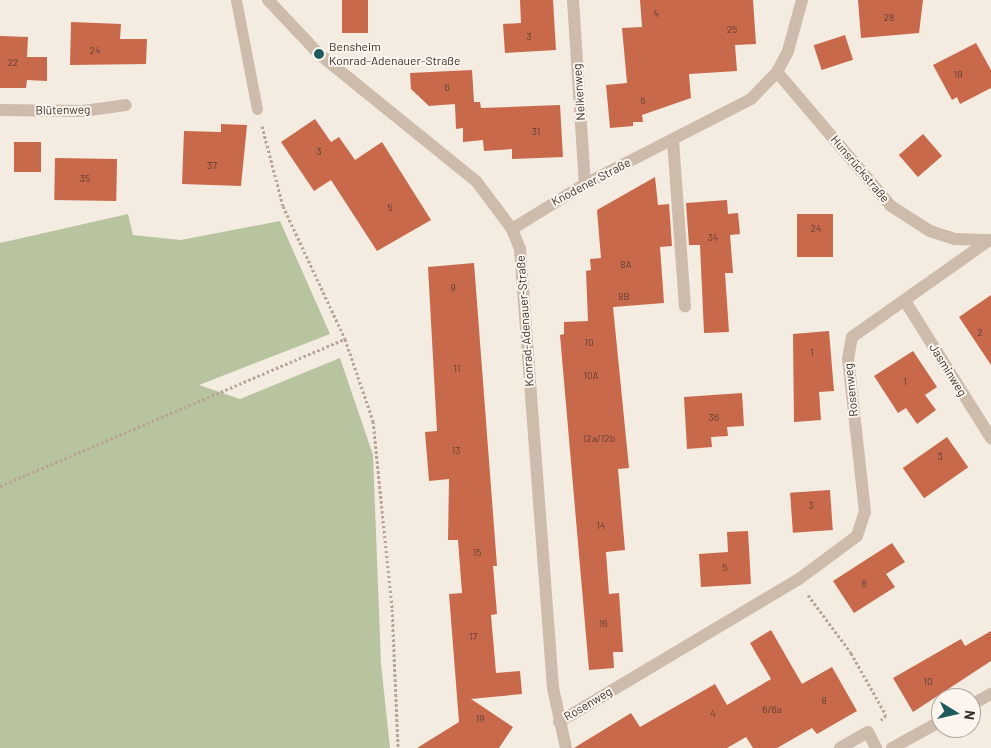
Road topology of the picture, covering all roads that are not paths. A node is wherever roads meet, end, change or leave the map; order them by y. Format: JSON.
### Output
{"nodes":[{"id":1,"x":236,"y":0,"type":"edge"},
{"id":2,"x":268,"y":0,"type":"edge"},
{"id":3,"x":573,"y":0,"type":"edge"},
{"id":4,"x":802,"y":0,"type":"edge"},
{"id":5,"x":777,"y":72,"type":"junction"},
{"id":6,"x":126,"y":105,"type":"dead end"},
{"id":7,"x":257,"y":109,"type":"road end"},
{"id":8,"x":0,"y":110,"type":"edge"},
{"id":9,"x":673,"y":140,"type":"junction"},
{"id":10,"x":585,"y":184,"type":"junction"},
{"id":11,"x":512,"y":229,"type":"junction"},
{"id":12,"x":990,"y":240,"type":"edge"},
{"id":13,"x":905,"y":301,"type":"junction"},
{"id":14,"x":685,"y":307,"type":"dead end"},
{"id":15,"x":991,"y":438,"type":"edge"},
{"id":16,"x":559,"y":722,"type":"junction"},
{"id":17,"x":931,"y":727,"type":"edge"},
{"id":18,"x":566,"y":748,"type":"edge"},
{"id":19,"x":840,"y":748,"type":"edge"},
{"id":20,"x":876,"y":748,"type":"edge"},
{"id":21,"x":892,"y":748,"type":"edge"}],
"edges":[{"from":1,"to":7,"type":"lane"},
{"from":2,"to":11,"type":"street","name":"Konrad-Adenauer-Straße"},
{"from":3,"to":10,"type":"street","name":"Nelkenweg"},
{"from":4,"to":5,"type":"street","name":"Knodener Straße"},
{"from":5,"to":9,"type":"street","name":"Knodener Straße"},
{"from":5,"to":12,"type":"street","name":"Hunsrückstraße"},
{"from":6,"to":8,"type":"street","name":"Blütenweg"},
{"from":9,"to":10,"type":"street","name":"Knodener Straße"},
{"from":9,"to":14,"type":"street"},
{"from":10,"to":11,"type":"street","name":"Knodener Straße"},
{"from":11,"to":16,"type":"street","name":"Konrad-Adenauer-Straße"},
{"from":12,"to":13,"type":"street","name":"Rosenweg"},
{"from":13,"to":15,"type":"street","name":"Jasminweg"},
{"from":13,"to":16,"type":"street","name":"Rosenweg"},
{"from":16,"to":18,"type":"street","name":"Konrad-Adenauer-Straße"},
{"from":17,"to":21,"type":"street"},
{"from":19,"to":20,"type":"street"}]}
